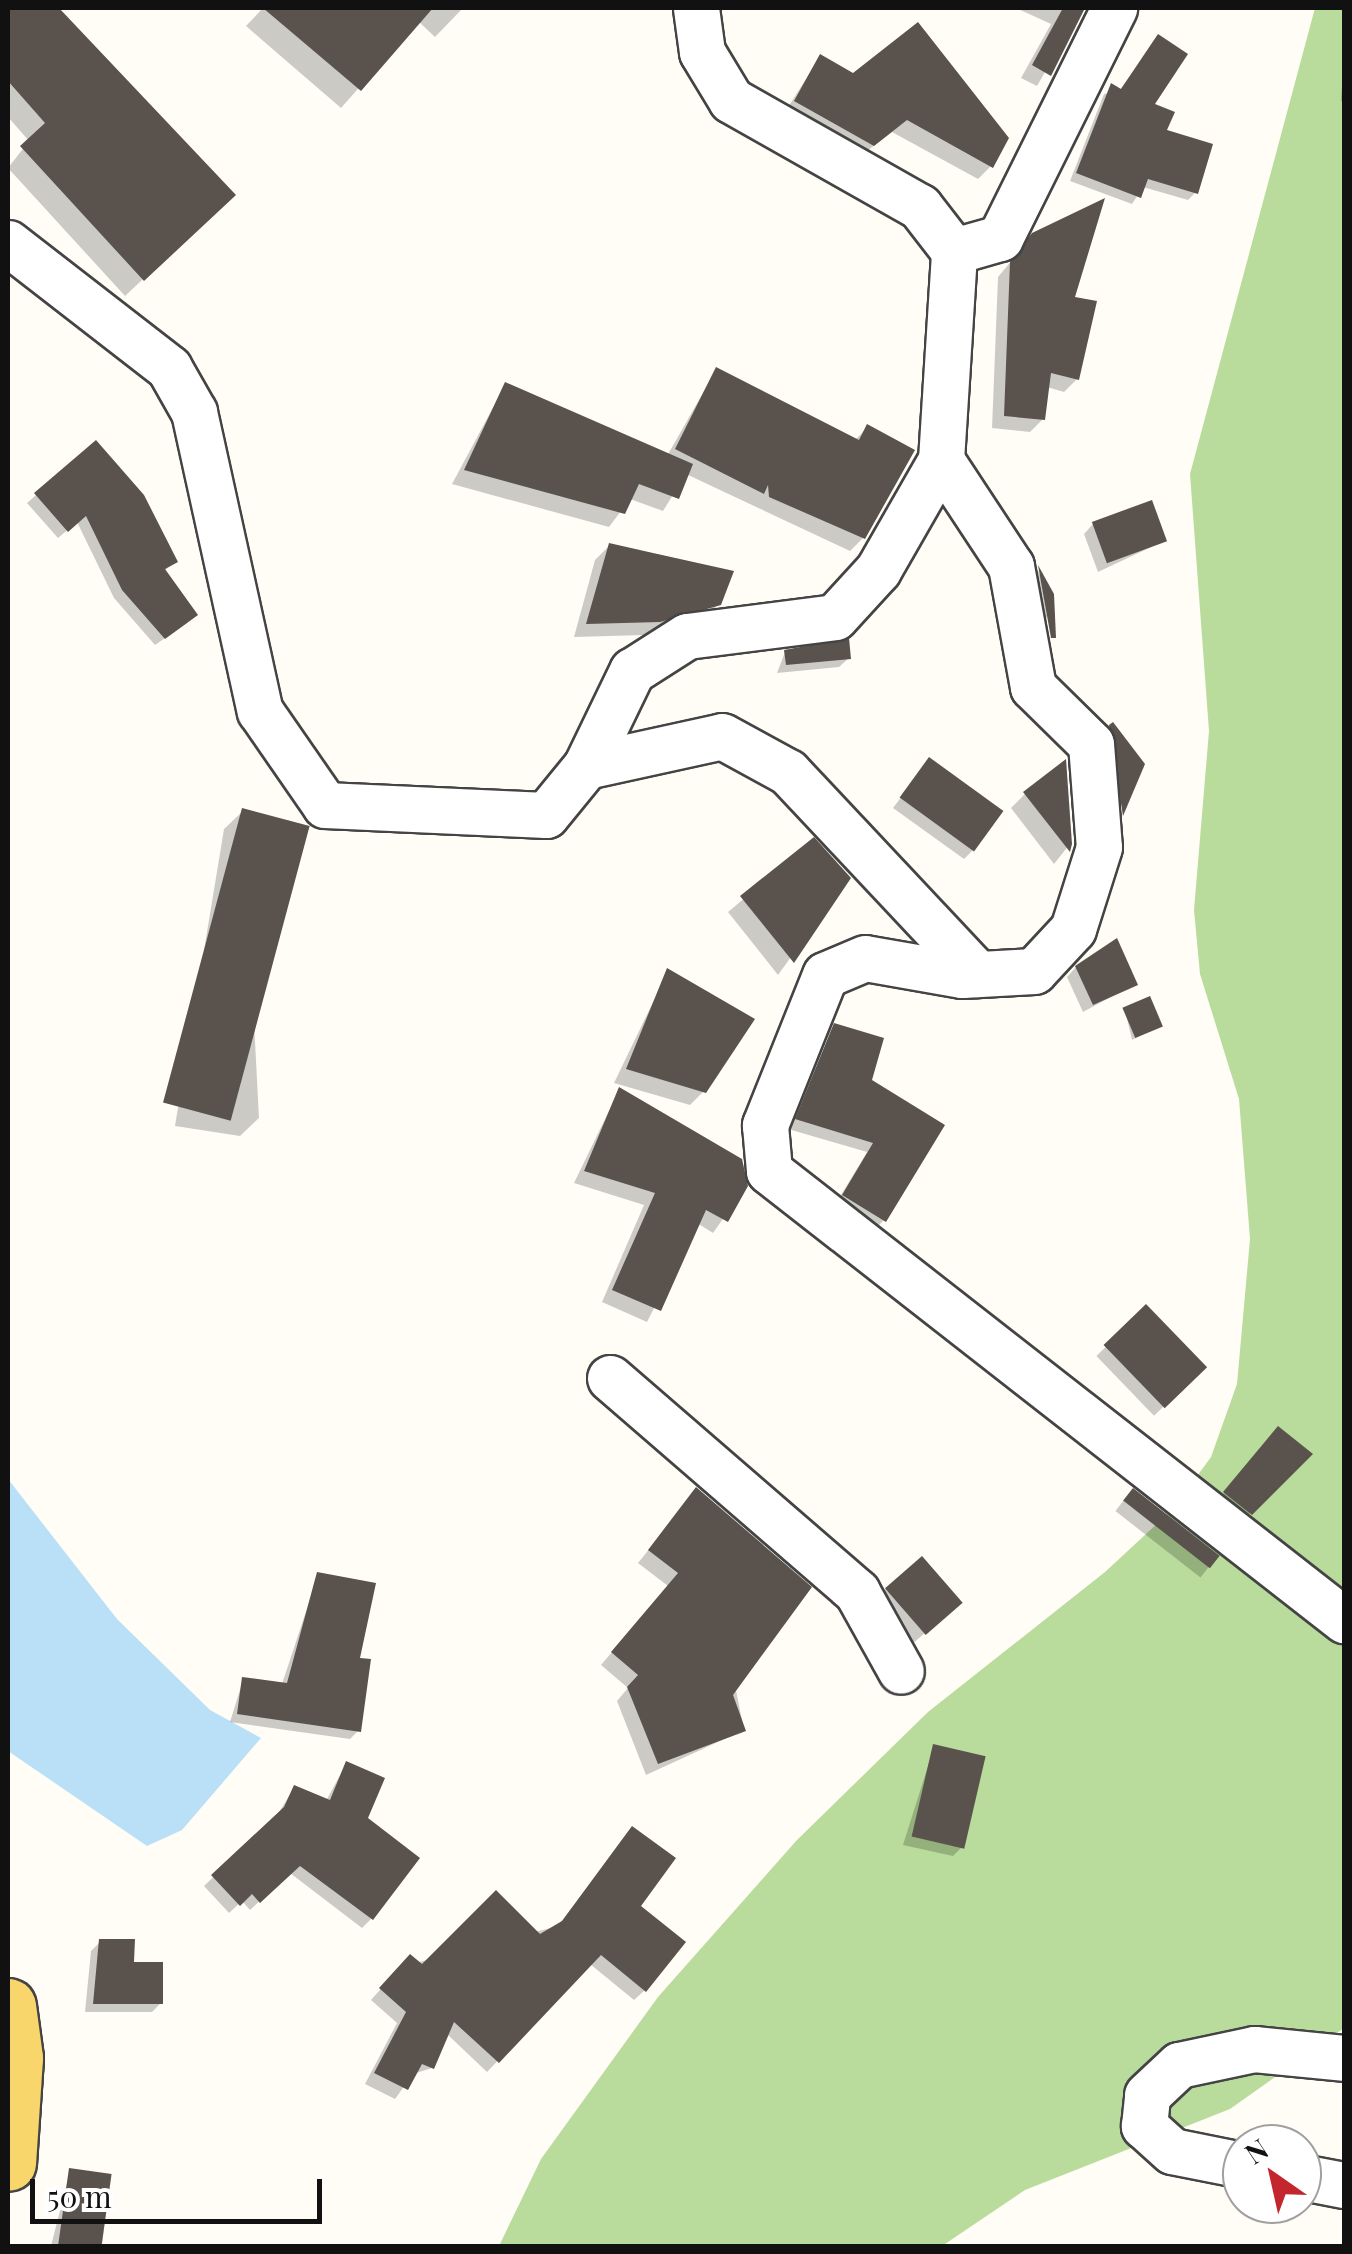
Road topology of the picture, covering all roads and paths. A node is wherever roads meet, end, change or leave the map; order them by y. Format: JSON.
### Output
{"nodes":[{"id":1,"x":696,"y":8,"type":"edge"},
{"id":2,"x":1114,"y":8,"type":"edge"},
{"id":3,"x":8,"y":242,"type":"edge"},
{"id":4,"x":954,"y":251,"type":"junction"},
{"id":5,"x":941,"y":460,"type":"junction"},
{"id":6,"x":586,"y":766,"type":"junction"},
{"id":7,"x":978,"y":974,"type":"junction"},
{"id":8,"x":610,"y":1378,"type":"dead end"},
{"id":9,"x":1344,"y":1620,"type":"edge"},
{"id":10,"x":901,"y":1671,"type":"dead end"},
{"id":11,"x":8,"y":2006,"type":"edge"},
{"id":12,"x":1344,"y":2058,"type":"edge"},
{"id":13,"x":1222,"y":2161,"type":"edge"},
{"id":14,"x":8,"y":2163,"type":"edge"}],
"edges":[{"from":1,"to":4,"type":"street"},
{"from":2,"to":4,"type":"street"},
{"from":3,"to":6,"type":"street"},
{"from":4,"to":5,"type":"street"},
{"from":5,"to":6,"type":"street"},
{"from":5,"to":7,"type":"street"},
{"from":6,"to":7,"type":"street"},
{"from":7,"to":9,"type":"street"},
{"from":8,"to":10,"type":"street"},
{"from":11,"to":14,"type":"main road"},
{"from":12,"to":13,"type":"street"}]}
